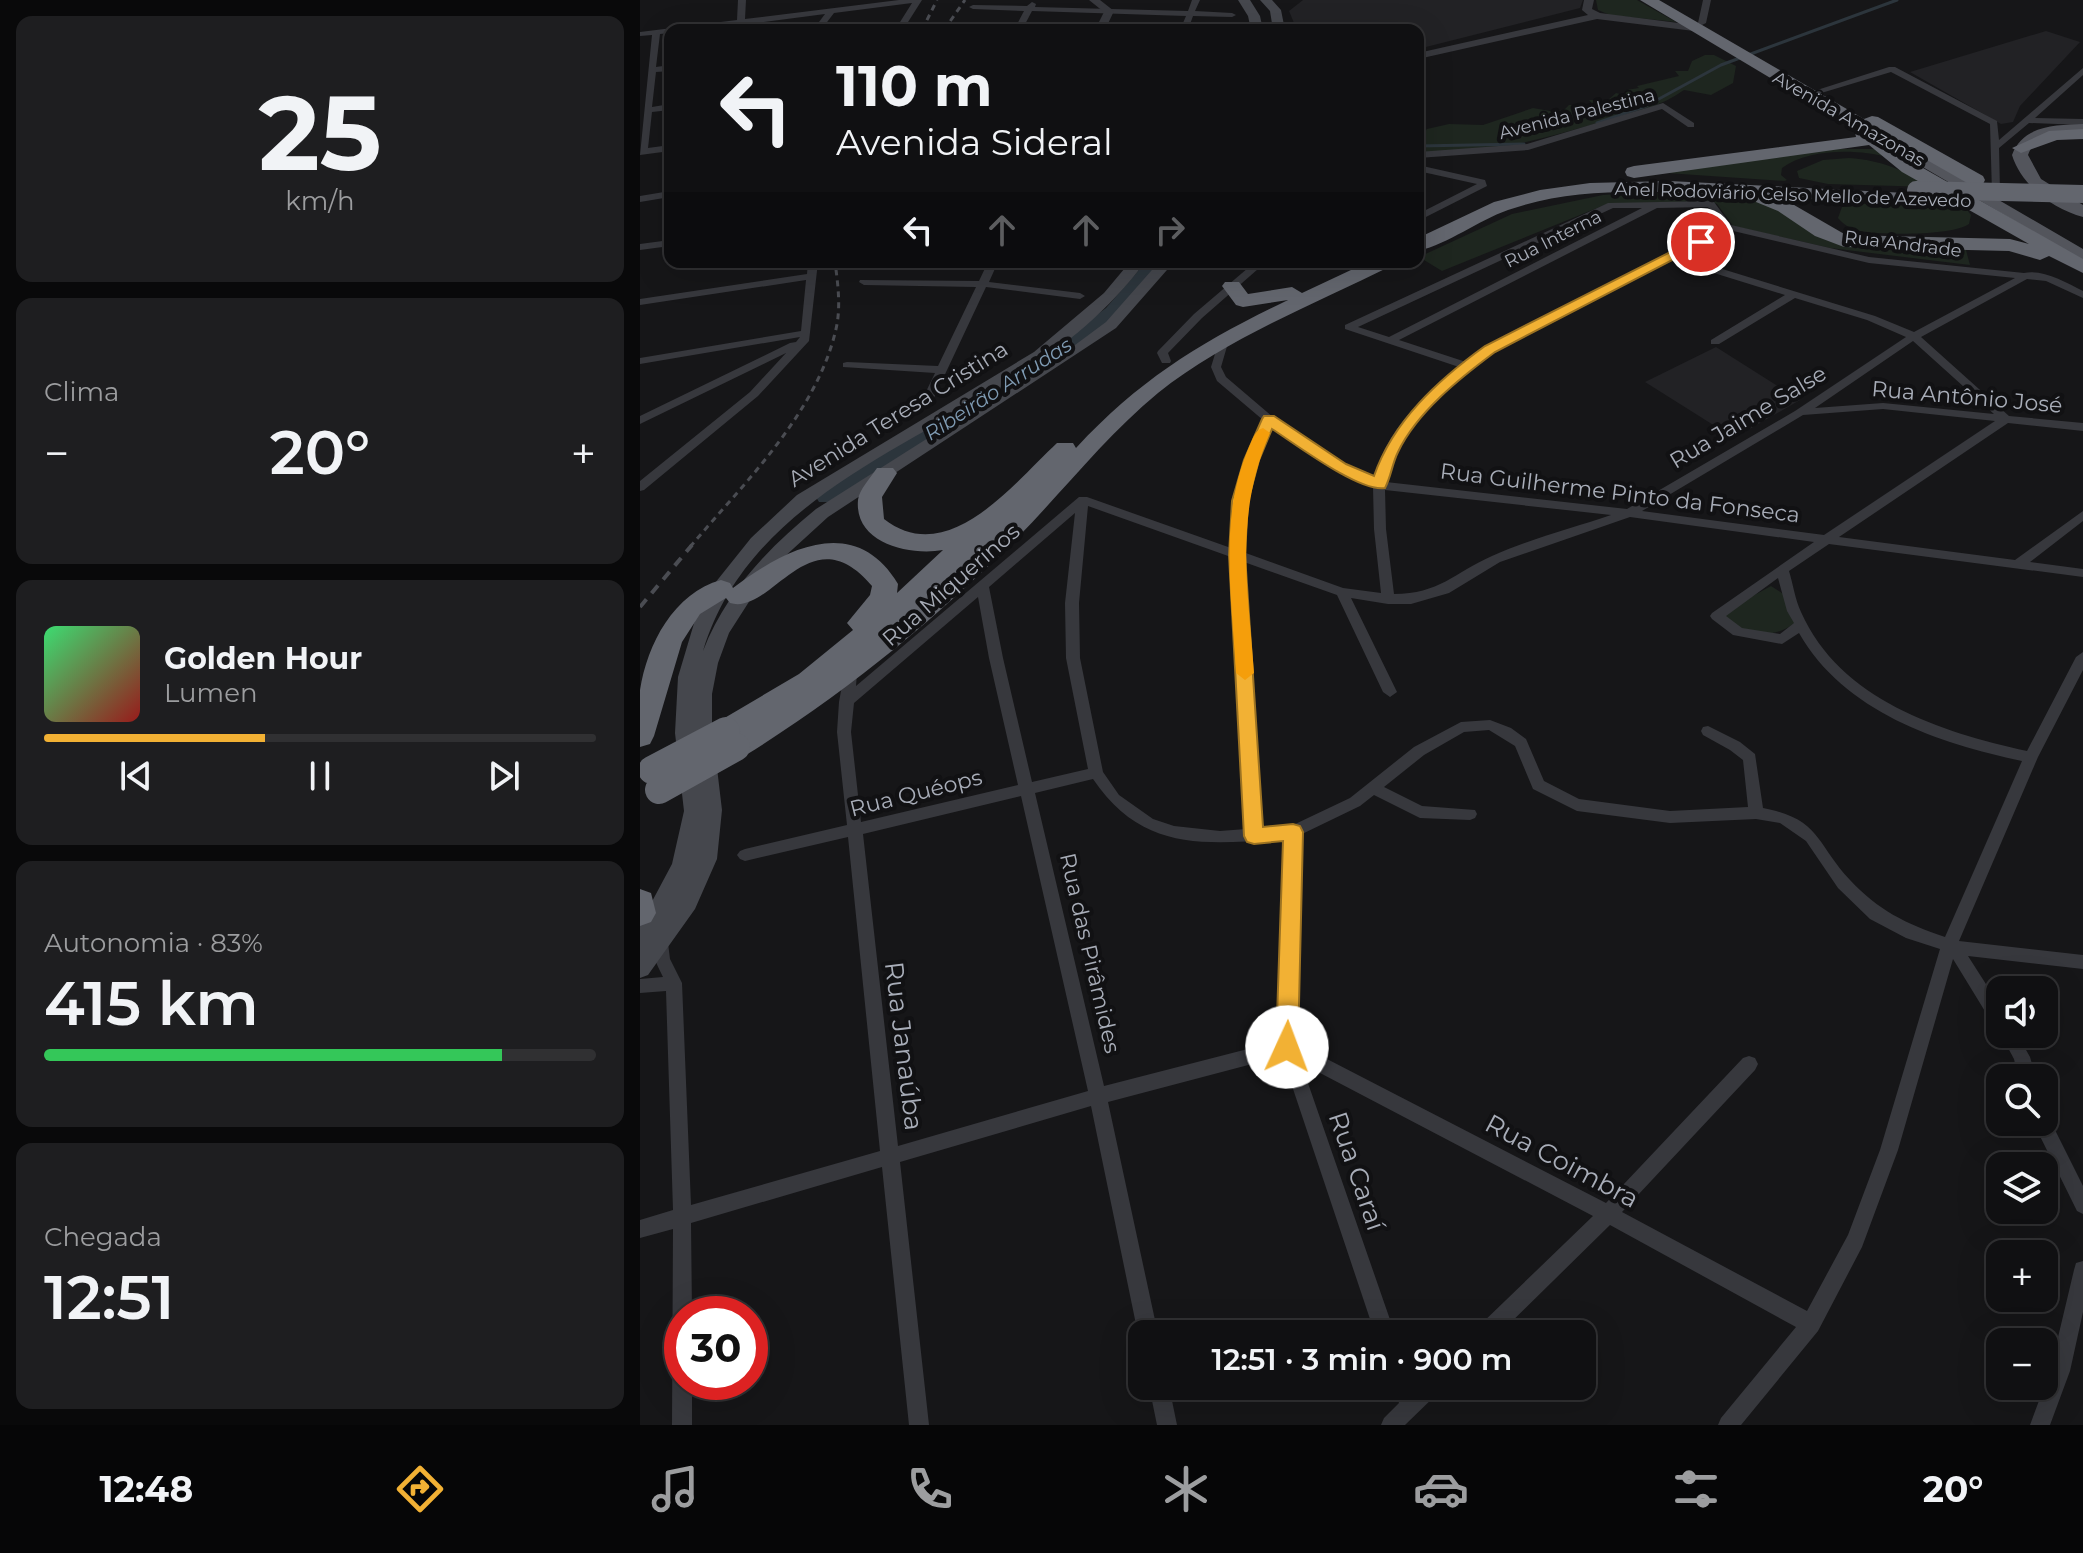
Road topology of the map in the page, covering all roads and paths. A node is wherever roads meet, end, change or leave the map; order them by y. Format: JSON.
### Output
{"nodes":[{"id":1,"x":742,"y":0,"type":"edge"},
{"id":2,"x":918,"y":0,"type":"edge"},
{"id":3,"x":1094,"y":0,"type":"edge"},
{"id":4,"x":1139,"y":0,"type":"edge"},
{"id":5,"x":1196,"y":0,"type":"edge"},
{"id":6,"x":1244,"y":0,"type":"edge"},
{"id":7,"x":1266,"y":0,"type":"edge"},
{"id":8,"x":1648,"y":0,"type":"edge"},
{"id":9,"x":1664,"y":0,"type":"edge"},
{"id":10,"x":1707,"y":0,"type":"edge"},
{"id":11,"x":1032,"y":4,"type":"edge"},
{"id":12,"x":973,"y":7,"type":"dead end"},
{"id":13,"x":1591,"y":9,"type":"edge"},
{"id":14,"x":1109,"y":11,"type":"junction"},
{"id":15,"x":831,"y":12,"type":"junction"},
{"id":16,"x":1190,"y":14,"type":"junction"},
{"id":17,"x":1232,"y":15,"type":"dead end"},
{"id":18,"x":741,"y":23,"type":"junction"},
{"id":19,"x":732,"y":24,"type":"edge"},
{"id":20,"x":822,"y":24,"type":"edge"},
{"id":21,"x":903,"y":24,"type":"edge"},
{"id":22,"x":1021,"y":24,"type":"edge"},
{"id":23,"x":1103,"y":24,"type":"edge"},
{"id":24,"x":1186,"y":24,"type":"edge"},
{"id":25,"x":1256,"y":24,"type":"edge"},
{"id":26,"x":1278,"y":24,"type":"edge"},
{"id":27,"x":1698,"y":25,"type":"junction"},
{"id":28,"x":664,"y":31,"type":"edge"},
{"id":29,"x":656,"y":32,"type":"junction"},
{"id":30,"x":640,"y":34,"type":"edge"},
{"id":31,"x":1424,"y":55,"type":"edge"},
{"id":32,"x":1751,"y":57,"type":"junction"},
{"id":33,"x":664,"y":69,"type":"edge"},
{"id":34,"x":652,"y":70,"type":"junction"},
{"id":35,"x":2083,"y":71,"type":"edge"},
{"id":36,"x":1818,"y":91,"type":"junction"},
{"id":37,"x":664,"y":108,"type":"edge"},
{"id":38,"x":647,"y":110,"type":"junction"},
{"id":39,"x":2029,"y":120,"type":"junction"},
{"id":40,"x":2083,"y":122,"type":"edge"},
{"id":41,"x":1691,"y":125,"type":"dead end"},
{"id":42,"x":1863,"y":126,"type":"junction"},
{"id":43,"x":2083,"y":131,"type":"edge"},
{"id":44,"x":1997,"y":146,"type":"junction"},
{"id":45,"x":2021,"y":148,"type":"joint"},
{"id":46,"x":664,"y":149,"type":"edge"},
{"id":47,"x":642,"y":152,"type":"edge"},
{"id":48,"x":1424,"y":155,"type":"edge"},
{"id":49,"x":1909,"y":168,"type":"junction"},
{"id":50,"x":1424,"y":169,"type":"edge"},
{"id":51,"x":1976,"y":180,"type":"joint"},
{"id":52,"x":1996,"y":184,"type":"junction"},
{"id":53,"x":1534,"y":188,"type":"junction"},
{"id":54,"x":1828,"y":188,"type":"junction"},
{"id":55,"x":1707,"y":191,"type":"junction"},
{"id":56,"x":2083,"y":194,"type":"edge"},
{"id":57,"x":664,"y":195,"type":"edge"},
{"id":58,"x":1918,"y":196,"type":"junction"},
{"id":59,"x":640,"y":199,"type":"edge"},
{"id":60,"x":2083,"y":203,"type":"edge"},
{"id":61,"x":1655,"y":205,"type":"junction"},
{"id":62,"x":1977,"y":207,"type":"junction"},
{"id":63,"x":2083,"y":212,"type":"edge"},
{"id":64,"x":1424,"y":215,"type":"edge"},
{"id":65,"x":1728,"y":227,"type":"junction"},
{"id":66,"x":1424,"y":228,"type":"edge"},
{"id":67,"x":2083,"y":241,"type":"edge"},
{"id":68,"x":1424,"y":242,"type":"edge"},
{"id":69,"x":664,"y":244,"type":"edge"},
{"id":70,"x":640,"y":247,"type":"edge"},
{"id":71,"x":2083,"y":256,"type":"edge"},
{"id":72,"x":1674,"y":257,"type":"junction"},
{"id":73,"x":2083,"y":267,"type":"edge"},
{"id":74,"x":813,"y":268,"type":"edge"},
{"id":75,"x":991,"y":268,"type":"edge"},
{"id":76,"x":1133,"y":268,"type":"edge"},
{"id":77,"x":1160,"y":268,"type":"edge"},
{"id":78,"x":1254,"y":268,"type":"edge"},
{"id":79,"x":1344,"y":268,"type":"edge"},
{"id":80,"x":1372,"y":268,"type":"edge"},
{"id":81,"x":2029,"y":274,"type":"junction"},
{"id":82,"x":812,"y":276,"type":"junction"},
{"id":83,"x":864,"y":282,"type":"dead end"},
{"id":84,"x":984,"y":284,"type":"junction"},
{"id":85,"x":1232,"y":286,"type":"junction"},
{"id":86,"x":1292,"y":293,"type":"junction"},
{"id":87,"x":1794,"y":294,"type":"junction"},
{"id":88,"x":2083,"y":295,"type":"edge"},
{"id":89,"x":1080,"y":296,"type":"dead end"},
{"id":90,"x":640,"y":302,"type":"edge"},
{"id":91,"x":1098,"y":322,"type":"junction"},
{"id":92,"x":806,"y":336,"type":"junction"},
{"id":93,"x":1914,"y":336,"type":"junction"},
{"id":94,"x":1391,"y":340,"type":"junction"},
{"id":95,"x":1715,"y":342,"type":"dead end"},
{"id":96,"x":1223,"y":343,"type":"junction"},
{"id":97,"x":640,"y":361,"type":"edge"},
{"id":98,"x":1166,"y":361,"type":"junction"},
{"id":99,"x":847,"y":365,"type":"dead end"},
{"id":100,"x":1467,"y":366,"type":"junction"},
{"id":101,"x":942,"y":370,"type":"junction"},
{"id":102,"x":928,"y":400,"type":"dead end"},
{"id":103,"x":1799,"y":413,"type":"junction"},
{"id":104,"x":1269,"y":419,"type":"junction"},
{"id":105,"x":2006,"y":419,"type":"junction"},
{"id":106,"x":640,"y":420,"type":"edge"},
{"id":107,"x":2083,"y":427,"type":"edge"},
{"id":108,"x":885,"y":473,"type":"junction"},
{"id":109,"x":1379,"y":485,"type":"junction"},
{"id":110,"x":640,"y":487,"type":"edge"},
{"id":111,"x":1083,"y":500,"type":"junction"},
{"id":112,"x":1008,"y":503,"type":"junction"},
{"id":113,"x":1629,"y":513,"type":"junction"},
{"id":114,"x":2083,"y":515,"type":"edge"},
{"id":115,"x":1830,"y":539,"type":"junction"},
{"id":116,"x":1237,"y":555,"type":"junction"},
{"id":117,"x":2017,"y":565,"type":"junction"},
{"id":118,"x":1782,"y":569,"type":"junction"},
{"id":119,"x":2083,"y":573,"type":"edge"},
{"id":120,"x":982,"y":584,"type":"junction"},
{"id":121,"x":1342,"y":592,"type":"junction"},
{"id":122,"x":730,"y":593,"type":"junction"},
{"id":123,"x":1388,"y":599,"type":"junction"},
{"id":124,"x":1799,"y":626,"type":"junction"},
{"id":125,"x":2083,"y":657,"type":"edge"},
{"id":126,"x":850,"y":673,"type":"junction"},
{"id":127,"x":809,"y":681,"type":"junction"},
{"id":128,"x":1390,"y":692,"type":"dead end"},
{"id":129,"x":846,"y":702,"type":"junction"},
{"id":130,"x":1708,"y":731,"type":"dead end"},
{"id":131,"x":640,"y":736,"type":"edge"},
{"id":132,"x":731,"y":739,"type":"junction"},
{"id":133,"x":2031,"y":757,"type":"junction"},
{"id":134,"x":1096,"y":773,"type":"junction"},
{"id":135,"x":648,"y":783,"type":"edge"},
{"id":136,"x":1373,"y":788,"type":"junction"},
{"id":137,"x":1027,"y":789,"type":"junction"},
{"id":138,"x":1756,"y":813,"type":"junction"},
{"id":139,"x":1470,"y":814,"type":"dead end"},
{"id":140,"x":856,"y":830,"type":"junction"},
{"id":141,"x":1293,"y":832,"type":"junction"},
{"id":142,"x":1254,"y":836,"type":"junction"},
{"id":143,"x":745,"y":855,"type":"dead end"},
{"id":144,"x":640,"y":902,"type":"edge"},
{"id":145,"x":640,"y":913,"type":"edge"},
{"id":146,"x":661,"y":940,"type":"junction"},
{"id":147,"x":640,"y":944,"type":"edge"},
{"id":148,"x":1952,"y":946,"type":"junction"},
{"id":149,"x":2083,"y":962,"type":"edge"},
{"id":150,"x":640,"y":968,"type":"edge"},
{"id":151,"x":674,"y":983,"type":"junction"},
{"id":152,"x":640,"y":986,"type":"edge"},
{"id":153,"x":1986,"y":999,"type":"edge"},
{"id":154,"x":1287,"y":1047,"type":"junction"},
{"id":155,"x":1749,"y":1064,"type":"dead end"},
{"id":156,"x":1098,"y":1096,"type":"junction"},
{"id":157,"x":2049,"y":1136,"type":"edge"},
{"id":158,"x":892,"y":1156,"type":"junction"},
{"id":159,"x":2083,"y":1205,"type":"edge"},
{"id":160,"x":1608,"y":1214,"type":"junction"},
{"id":161,"x":682,"y":1217,"type":"junction"},
{"id":162,"x":640,"y":1229,"type":"edge"},
{"id":163,"x":2083,"y":1270,"type":"edge"},
{"id":164,"x":1145,"y":1320,"type":"edge"},
{"id":165,"x":1380,"y":1320,"type":"edge"},
{"id":166,"x":1499,"y":1320,"type":"edge"},
{"id":167,"x":1811,"y":1324,"type":"junction"},
{"id":168,"x":1162,"y":1400,"type":"edge"},
{"id":169,"x":1408,"y":1400,"type":"edge"},
{"id":170,"x":1417,"y":1400,"type":"edge"},
{"id":171,"x":1410,"y":1407,"type":"junction"},
{"id":172,"x":682,"y":1425,"type":"edge"},
{"id":173,"x":919,"y":1425,"type":"edge"},
{"id":174,"x":1167,"y":1425,"type":"edge"},
{"id":175,"x":1391,"y":1425,"type":"edge"},
{"id":176,"x":1728,"y":1425,"type":"edge"},
{"id":177,"x":2040,"y":1425,"type":"edge"}],
"edges":[{"from":1,"to":18,"type":"street"},
{"from":2,"to":15,"type":"street"},
{"from":2,"to":21,"type":"street"},
{"from":3,"to":14,"type":"street"},
{"from":4,"to":14,"type":"street"},
{"from":5,"to":16,"type":"street"},
{"from":6,"to":25,"type":"main road"},
{"from":7,"to":26,"type":"main road"},
{"from":8,"to":27,"type":"highway"},
{"from":9,"to":27,"type":"highway"},
{"from":10,"to":27,"type":"street"},
{"from":11,"to":12,"type":"street"},
{"from":11,"to":14,"type":"street"},
{"from":11,"to":22,"type":"street"},
{"from":13,"to":27,"type":"street"},
{"from":13,"to":31,"type":"street"},
{"from":14,"to":16,"type":"street"},
{"from":14,"to":23,"type":"street"},
{"from":15,"to":18,"type":"street"},
{"from":15,"to":20,"type":"street"},
{"from":16,"to":17,"type":"street"},
{"from":16,"to":24,"type":"street"},
{"from":18,"to":19,"type":"street"},
{"from":27,"to":32,"type":"highway"},
{"from":28,"to":29,"type":"street"},
{"from":29,"to":30,"type":"street"},
{"from":29,"to":34,"type":"street"},
{"from":32,"to":36,"type":"highway","name":"Avenida Amazonas"},
{"from":32,"to":42,"type":"highway","name":"Avenida Amazonas"},
{"from":33,"to":34,"type":"street"},
{"from":34,"to":38,"type":"street"},
{"from":35,"to":39,"type":"street"},
{"from":36,"to":44,"type":"street"},
{"from":36,"to":51,"type":"highway","name":"Avenida Amazonas"},
{"from":37,"to":38,"type":"street"},
{"from":38,"to":47,"type":"street"},
{"from":39,"to":40,"type":"street"},
{"from":39,"to":44,"type":"street"},
{"from":41,"to":48,"type":"street","name":"Avenida Palestina"},
{"from":42,"to":49,"type":"highway"},
{"from":42,"to":53,"type":"highway"},
{"from":42,"to":71,"type":"main road","name":"Avenida Amazonas"},
{"from":43,"to":45,"type":"highway"},
{"from":44,"to":52,"type":"street"},
{"from":45,"to":63,"type":"main road"},
{"from":46,"to":47,"type":"street"},
{"from":49,"to":54,"type":"highway"},
{"from":49,"to":62,"type":"highway"},
{"from":50,"to":64,"type":"street"},
{"from":51,"to":52,"type":"main road","name":"Avenida Amazonas"},
{"from":52,"to":67,"type":"main road","name":"Avenida Amazonas"},
{"from":53,"to":54,"type":"highway","name":"Anel Rodoviário Celso Mello de Azevedo"},
{"from":53,"to":66,"type":"highway","name":"Anel Rodoviário Celso Mello de Azevedo"},
{"from":54,"to":58,"type":"highway","name":"Anel Rodoviário Celso Mello de Azevedo"},
{"from":55,"to":58,"type":"highway","name":"Anel Rodoviário Celso Mello de Azevedo"},
{"from":55,"to":68,"type":"highway","name":"Anel Rodoviário Celso Mello de Azevedo"},
{"from":55,"to":73,"type":"highway"},
{"from":56,"to":58,"type":"highway","name":"Anel Rodoviário Celso Mello de Azevedo","bridge":true},
{"from":57,"to":59,"type":"street"},
{"from":58,"to":60,"type":"highway","name":"Anel Rodoviário Celso Mello de Azevedo"},
{"from":58,"to":62,"type":"highway"},
{"from":61,"to":65,"type":"street","name":"Rua Interna"},
{"from":61,"to":94,"type":"street","name":"Rua Interna"},
{"from":61,"to":94,"type":"street"},
{"from":62,"to":73,"type":"highway"},
{"from":65,"to":72,"type":"street"},
{"from":65,"to":81,"type":"street","name":"Rua Andrade"},
{"from":69,"to":70,"type":"street"},
{"from":72,"to":87,"type":"street"},
{"from":72,"to":100,"type":"street"},
{"from":74,"to":82,"type":"street"},
{"from":75,"to":84,"type":"street"},
{"from":76,"to":91,"type":"main road","name":"Avenida Teresa Cristina"},
{"from":77,"to":91,"type":"main road","name":"Avenida Teresa Cristina"},
{"from":78,"to":85,"type":"street"},
{"from":79,"to":86,"type":"highway"},
{"from":80,"to":96,"type":"highway"},
{"from":81,"to":88,"type":"street","name":"Rua Andrade"},
{"from":81,"to":93,"type":"street","name":"Rua Jaime Salse"},
{"from":82,"to":90,"type":"street"},
{"from":82,"to":92,"type":"street"},
{"from":83,"to":84,"type":"street"},
{"from":84,"to":89,"type":"street"},
{"from":84,"to":101,"type":"street"},
{"from":85,"to":86,"type":"highway"},
{"from":85,"to":98,"type":"street"},
{"from":86,"to":98,"type":"highway"},
{"from":87,"to":93,"type":"street"},
{"from":87,"to":95,"type":"street"},
{"from":91,"to":108,"type":"main road","name":"Avenida Teresa Cristina"},
{"from":91,"to":122,"type":"main road","name":"Avenida Teresa Cristina"},
{"from":92,"to":97,"type":"street"},
{"from":92,"to":106,"type":"street"},
{"from":92,"to":110,"type":"street"},
{"from":93,"to":103,"type":"street","name":"Rua Jaime Salse"},
{"from":93,"to":105,"type":"street"},
{"from":94,"to":100,"type":"street"},
{"from":96,"to":104,"type":"street","name":"Rua Guilherme Pinto da Fonseca"},
{"from":96,"to":126,"type":"highway"},
{"from":98,"to":112,"type":"highway"},
{"from":99,"to":101,"type":"street"},
{"from":100,"to":109,"type":"street"},
{"from":101,"to":102,"type":"street"},
{"from":103,"to":105,"type":"street","name":"Rua Antônio José"},
{"from":103,"to":113,"type":"street","name":"Rua Jaime Salse"},
{"from":104,"to":109,"type":"street","name":"Rua Guilherme Pinto da Fonseca"},
{"from":104,"to":116,"type":"street"},
{"from":105,"to":107,"type":"street","name":"Rua Antônio José"},
{"from":105,"to":115,"type":"street"},
{"from":108,"to":112,"type":"highway"},
{"from":108,"to":122,"type":"main road","name":"Avenida Teresa Cristina"},
{"from":109,"to":113,"type":"street","name":"Rua Guilherme Pinto da Fonseca"},
{"from":109,"to":123,"type":"street"},
{"from":111,"to":116,"type":"street","name":"Rua Jaime Salse"},
{"from":111,"to":120,"type":"street","name":"Rua Miquerinos"},
{"from":111,"to":134,"type":"street"},
{"from":112,"to":127,"type":"highway"},
{"from":113,"to":115,"type":"street","name":"Rua Guilherme Pinto da Fonseca"},
{"from":113,"to":123,"type":"street","name":"Rua Jaime Salse"},
{"from":114,"to":117,"type":"street"},
{"from":115,"to":117,"type":"street","name":"Rua Guilherme Pinto da Fonseca"},
{"from":115,"to":118,"type":"street"},
{"from":116,"to":121,"type":"street","name":"Rua Jaime Salse"},
{"from":116,"to":142,"type":"street"},
{"from":117,"to":119,"type":"street","name":"Rua Guilherme Pinto da Fonseca"},
{"from":118,"to":124,"type":"street"},
{"from":118,"to":124,"type":"street"},
{"from":120,"to":129,"type":"street","name":"Rua Miquerinos"},
{"from":120,"to":137,"type":"street","name":"Rua das Pirâmides"},
{"from":121,"to":123,"type":"street","name":"Rua Jaime Salse"},
{"from":121,"to":128,"type":"street"},
{"from":122,"to":127,"type":"highway"},
{"from":122,"to":131,"type":"highway"},
{"from":122,"to":146,"type":"main road","name":"Avenida Teresa Cristina"},
{"from":122,"to":147,"type":"main road","name":"Avenida Teresa Cristina"},
{"from":124,"to":133,"type":"street"},
{"from":125,"to":133,"type":"street"},
{"from":126,"to":129,"type":"street","name":"Rua Janaúba"},
{"from":126,"to":132,"type":"highway"},
{"from":127,"to":132,"type":"highway"},
{"from":129,"to":140,"type":"street","name":"Rua Janaúba"},
{"from":130,"to":138,"type":"street"},
{"from":132,"to":135,"type":"highway","bridge":true},
{"from":133,"to":148,"type":"street"},
{"from":134,"to":137,"type":"street","name":"Rua Quéops"},
{"from":134,"to":142,"type":"street"},
{"from":136,"to":138,"type":"street"},
{"from":136,"to":139,"type":"street"},
{"from":136,"to":141,"type":"street"},
{"from":137,"to":140,"type":"street","name":"Rua Quéops"},
{"from":137,"to":156,"type":"street","name":"Rua das Pirâmides"},
{"from":138,"to":148,"type":"street"},
{"from":140,"to":143,"type":"street","name":"Rua Quéops"},
{"from":140,"to":158,"type":"street","name":"Rua Janaúba"},
{"from":141,"to":142,"type":"street"},
{"from":141,"to":154,"type":"street","name":"Rua Caraí"},
{"from":144,"to":145,"type":"highway"},
{"from":146,"to":150,"type":"main road","name":"Avenida Teresa Cristina"},
{"from":146,"to":151,"type":"street"},
{"from":148,"to":149,"type":"street"},
{"from":148,"to":153,"type":"street"},
{"from":148,"to":167,"type":"street"},
{"from":151,"to":152,"type":"street"},
{"from":151,"to":161,"type":"street"},
{"from":154,"to":156,"type":"street"},
{"from":154,"to":160,"type":"street","name":"Rua Coimbra"},
{"from":154,"to":165,"type":"street","name":"Rua Caraí"},
{"from":155,"to":160,"type":"street"},
{"from":156,"to":158,"type":"street"},
{"from":156,"to":164,"type":"street","name":"Rua das Pirâmides"},
{"from":157,"to":159,"type":"street"},
{"from":158,"to":161,"type":"street"},
{"from":158,"to":173,"type":"street","name":"Rua Janaúba"},
{"from":160,"to":166,"type":"street"},
{"from":160,"to":167,"type":"street","name":"Rua Coimbra"},
{"from":161,"to":162,"type":"street"},
{"from":161,"to":172,"type":"street"},
{"from":163,"to":177,"type":"street"},
{"from":167,"to":176,"type":"street"},
{"from":168,"to":174,"type":"street"},
{"from":169,"to":171,"type":"street"},
{"from":170,"to":171,"type":"street"},
{"from":171,"to":175,"type":"street"}]}
